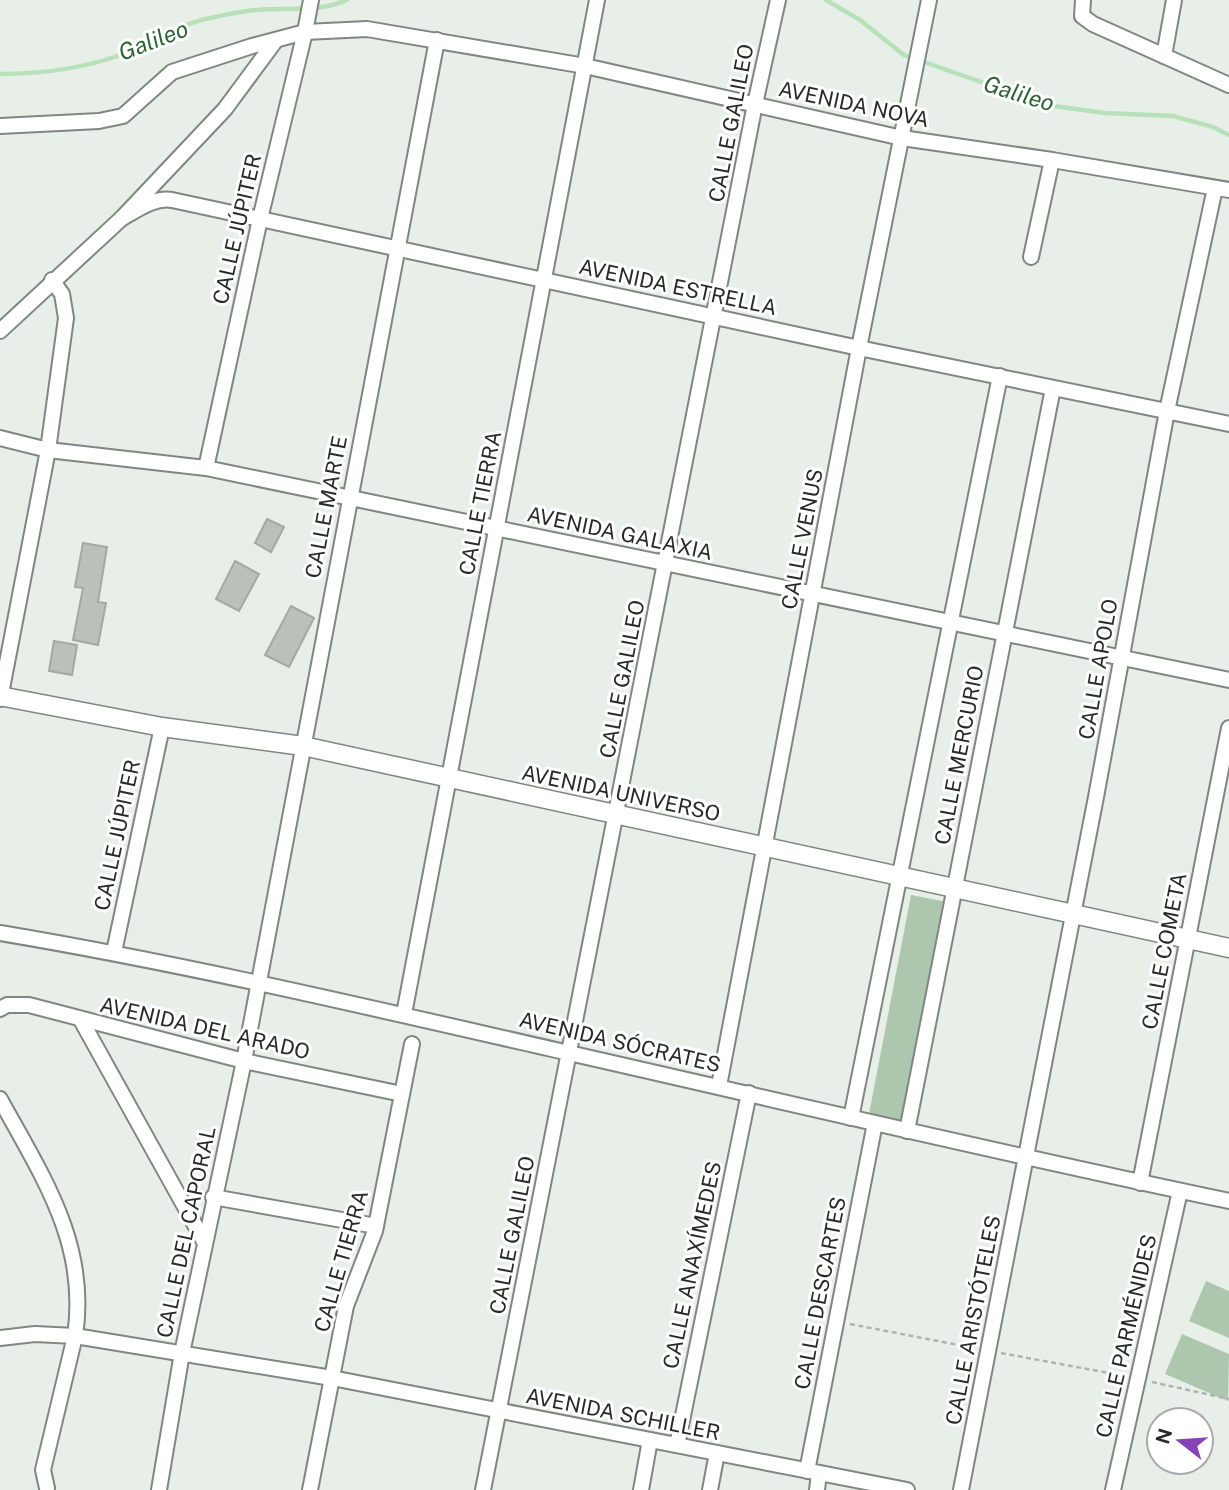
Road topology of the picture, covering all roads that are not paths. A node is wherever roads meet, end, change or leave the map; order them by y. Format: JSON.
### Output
{"nodes":[{"id":1,"x":311,"y":0,"type":"edge"},
{"id":2,"x":597,"y":0,"type":"edge"},
{"id":3,"x":929,"y":0,"type":"edge"},
{"id":4,"x":1083,"y":0,"type":"edge"},
{"id":5,"x":1174,"y":0,"type":"edge"},
{"id":6,"x":778,"y":1,"type":"edge"},
{"id":7,"x":306,"y":25,"type":"junction"},
{"id":8,"x":276,"y":40,"type":"junction"},
{"id":9,"x":437,"y":40,"type":"junction"},
{"id":10,"x":1164,"y":55,"type":"junction"},
{"id":11,"x":585,"y":66,"type":"junction"},
{"id":12,"x":1229,"y":85,"type":"edge"},
{"id":13,"x":755,"y":104,"type":"junction"},
{"id":14,"x":0,"y":126,"type":"edge"},
{"id":15,"x":902,"y":138,"type":"junction"},
{"id":16,"x":1052,"y":160,"type":"junction"},
{"id":17,"x":1222,"y":189,"type":"edge"},
{"id":18,"x":122,"y":218,"type":"junction"},
{"id":19,"x":260,"y":219,"type":"junction"},
{"id":20,"x":396,"y":248,"type":"junction"},
{"id":21,"x":1031,"y":257,"type":"dead end"},
{"id":22,"x":52,"y":280,"type":"junction"},
{"id":23,"x":544,"y":280,"type":"junction"},
{"id":24,"x":714,"y":317,"type":"junction"},
{"id":25,"x":0,"y":331,"type":"edge"},
{"id":26,"x":859,"y":348,"type":"junction"},
{"id":27,"x":1000,"y":376,"type":"junction"},
{"id":28,"x":1053,"y":388,"type":"junction"},
{"id":29,"x":1167,"y":411,"type":"junction"},
{"id":30,"x":1229,"y":424,"type":"edge"},
{"id":31,"x":0,"y":438,"type":"edge"},
{"id":32,"x":48,"y":450,"type":"junction"},
{"id":33,"x":206,"y":468,"type":"junction"},
{"id":34,"x":349,"y":498,"type":"junction"},
{"id":35,"x":496,"y":529,"type":"junction"},
{"id":36,"x":666,"y":565,"type":"junction"},
{"id":37,"x":813,"y":595,"type":"junction"},
{"id":38,"x":951,"y":623,"type":"junction"},
{"id":39,"x":1004,"y":634,"type":"junction"},
{"id":40,"x":1121,"y":658,"type":"junction"},
{"id":41,"x":1229,"y":680,"type":"edge"},
{"id":42,"x":0,"y":697,"type":"edge"},
{"id":43,"x":162,"y":727,"type":"junction"},
{"id":44,"x":1229,"y":728,"type":"edge"},
{"id":45,"x":303,"y":746,"type":"junction"},
{"id":46,"x":449,"y":778,"type":"junction"},
{"id":47,"x":617,"y":815,"type":"junction"},
{"id":48,"x":765,"y":848,"type":"junction"},
{"id":49,"x":900,"y":877,"type":"junction"},
{"id":50,"x":954,"y":889,"type":"junction"},
{"id":51,"x":1073,"y":915,"type":"junction"},
{"id":52,"x":0,"y":933,"type":"edge"},
{"id":53,"x":1188,"y":940,"type":"junction"},
{"id":54,"x":1229,"y":948,"type":"edge"},
{"id":55,"x":114,"y":952,"type":"junction"},
{"id":56,"x":258,"y":982,"type":"junction"},
{"id":57,"x":0,"y":1009,"type":"edge"},
{"id":58,"x":404,"y":1014,"type":"junction"},
{"id":59,"x":81,"y":1020,"type":"junction"},
{"id":60,"x":412,"y":1044,"type":"dead end"},
{"id":61,"x":570,"y":1053,"type":"junction"},
{"id":62,"x":244,"y":1060,"type":"junction"},
{"id":63,"x":719,"y":1086,"type":"junction"},
{"id":64,"x":749,"y":1093,"type":"junction"},
{"id":65,"x":402,"y":1094,"type":"junction"},
{"id":66,"x":0,"y":1099,"type":"edge"},
{"id":67,"x":851,"y":1118,"type":"junction"},
{"id":68,"x":875,"y":1123,"type":"junction"},
{"id":69,"x":906,"y":1131,"type":"junction"},
{"id":70,"x":1026,"y":1159,"type":"junction"},
{"id":71,"x":1140,"y":1183,"type":"junction"},
{"id":72,"x":1180,"y":1191,"type":"junction"},
{"id":73,"x":214,"y":1197,"type":"junction"},
{"id":74,"x":1229,"y":1201,"type":"edge"},
{"id":75,"x":376,"y":1226,"type":"junction"},
{"id":76,"x":205,"y":1243,"type":"junction"},
{"id":77,"x":75,"y":1336,"type":"junction"},
{"id":78,"x":0,"y":1338,"type":"edge"},
{"id":79,"x":182,"y":1353,"type":"junction"},
{"id":80,"x":332,"y":1378,"type":"junction"},
{"id":81,"x":498,"y":1411,"type":"junction"},
{"id":82,"x":650,"y":1440,"type":"junction"},
{"id":83,"x":677,"y":1445,"type":"junction"},
{"id":84,"x":717,"y":1453,"type":"junction"},
{"id":85,"x":813,"y":1472,"type":"junction"},
{"id":86,"x":47,"y":1488,"type":"dead end"},
{"id":87,"x":159,"y":1490,"type":"edge"},
{"id":88,"x":310,"y":1490,"type":"edge"},
{"id":89,"x":483,"y":1490,"type":"edge"},
{"id":90,"x":641,"y":1490,"type":"edge"},
{"id":91,"x":710,"y":1490,"type":"edge"},
{"id":92,"x":817,"y":1490,"type":"edge"},
{"id":93,"x":907,"y":1490,"type":"edge"},
{"id":94,"x":961,"y":1490,"type":"edge"},
{"id":95,"x":1113,"y":1490,"type":"edge"}],
"edges":[{"from":1,"to":7,"type":"street","name":"CALLE JÚPITER"},
{"from":2,"to":11,"type":"street","name":"CALLE TIERRA"},
{"from":3,"to":15,"type":"street","name":"CALLE VENUS"},
{"from":4,"to":10,"type":"street"},
{"from":5,"to":10,"type":"street"},
{"from":6,"to":13,"type":"street","name":"CALLE GALILEO"},
{"from":7,"to":8,"type":"street","name":"AVENIDA NOVA"},
{"from":7,"to":9,"type":"street","name":"AVENIDA NOVA"},
{"from":7,"to":19,"type":"street","name":"CALLE JÚPITER"},
{"from":8,"to":14,"type":"street","name":"AVENIDA NOVA"},
{"from":8,"to":18,"type":"street"},
{"from":9,"to":11,"type":"street","name":"AVENIDA NOVA"},
{"from":9,"to":20,"type":"street","name":"CALLE MARTE"},
{"from":10,"to":12,"type":"street"},
{"from":11,"to":13,"type":"street","name":"AVENIDA NOVA"},
{"from":11,"to":23,"type":"street","name":"CALLE TIERRA"},
{"from":13,"to":15,"type":"street","name":"AVENIDA NOVA"},
{"from":13,"to":24,"type":"street","name":"CALLE GALILEO"},
{"from":15,"to":16,"type":"street","name":"AVENIDA NOVA"},
{"from":15,"to":26,"type":"street","name":"CALLE VENUS"},
{"from":16,"to":17,"type":"street","name":"AVENIDA NOVA"},
{"from":16,"to":21,"type":"street"},
{"from":17,"to":29,"type":"street","name":"CALLE APOLO"},
{"from":18,"to":19,"type":"street","name":"AVENIDA ESTRELLA"},
{"from":18,"to":22,"type":"street"},
{"from":19,"to":20,"type":"street","name":"AVENIDA ESTRELLA"},
{"from":19,"to":33,"type":"street","name":"CALLE JÚPITER"},
{"from":20,"to":23,"type":"street","name":"AVENIDA ESTRELLA"},
{"from":20,"to":34,"type":"street","name":"CALLE MARTE"},
{"from":22,"to":25,"type":"street"},
{"from":22,"to":32,"type":"street"},
{"from":23,"to":24,"type":"street","name":"AVENIDA ESTRELLA"},
{"from":23,"to":35,"type":"street","name":"CALLE TIERRA"},
{"from":24,"to":26,"type":"street","name":"AVENIDA ESTRELLA"},
{"from":24,"to":36,"type":"street","name":"CALLE GALILEO"},
{"from":26,"to":27,"type":"street","name":"AVENIDA ESTRELLA"},
{"from":26,"to":37,"type":"street","name":"CALLE VENUS"},
{"from":27,"to":28,"type":"street","name":"AVENIDA ESTRELLA"},
{"from":27,"to":38,"type":"street","name":"CALLE MERCURIO"},
{"from":28,"to":29,"type":"street","name":"AVENIDA ESTRELLA"},
{"from":28,"to":39,"type":"street","name":"CALLE MERCURIO"},
{"from":29,"to":30,"type":"street","name":"AVENIDA ESTRELLA"},
{"from":29,"to":40,"type":"street","name":"CALLE APOLO"},
{"from":31,"to":32,"type":"street","name":"AVENIDA GALAXIA"},
{"from":32,"to":33,"type":"street","name":"AVENIDA GALAXIA"},
{"from":32,"to":42,"type":"street"},
{"from":33,"to":34,"type":"street","name":"AVENIDA GALAXIA"},
{"from":34,"to":35,"type":"street","name":"AVENIDA GALAXIA"},
{"from":34,"to":45,"type":"street","name":"CALLE MARTE"},
{"from":35,"to":36,"type":"street","name":"AVENIDA GALAXIA"},
{"from":35,"to":46,"type":"street","name":"CALLE TIERRA"},
{"from":36,"to":37,"type":"street","name":"AVENIDA GALAXIA"},
{"from":36,"to":47,"type":"street","name":"CALLE GALILEO"},
{"from":37,"to":38,"type":"street","name":"AVENIDA GALAXIA"},
{"from":37,"to":48,"type":"street","name":"CALLE VENUS"},
{"from":38,"to":39,"type":"street","name":"AVENIDA GALAXIA"},
{"from":38,"to":49,"type":"street","name":"CALLE MERCURIO"},
{"from":39,"to":40,"type":"street","name":"AVENIDA GALAXIA"},
{"from":39,"to":50,"type":"street","name":"CALLE MERCURIO"},
{"from":40,"to":41,"type":"street","name":"AVENIDA GALAXIA"},
{"from":40,"to":51,"type":"street","name":"CALLE APOLO"},
{"from":42,"to":43,"type":"street","name":"AVENIDA UNIVERSO"},
{"from":43,"to":45,"type":"street","name":"AVENIDA UNIVERSO"},
{"from":43,"to":55,"type":"street","name":"CALLE JÚPITER"},
{"from":44,"to":53,"type":"street","name":"CALLE COMETA"},
{"from":45,"to":46,"type":"street","name":"AVENIDA UNIVERSO"},
{"from":45,"to":56,"type":"street","name":"CALLE MARTE"},
{"from":46,"to":47,"type":"street","name":"AVENIDA UNIVERSO"},
{"from":46,"to":58,"type":"street","name":"CALLE TIERRA"},
{"from":47,"to":48,"type":"street","name":"AVENIDA UNIVERSO"},
{"from":47,"to":61,"type":"street","name":"CALLE GALILEO"},
{"from":48,"to":49,"type":"street","name":"AVENIDA UNIVERSO"},
{"from":48,"to":63,"type":"street","name":"CALLE VENUS"},
{"from":49,"to":50,"type":"street","name":"AVENIDA UNIVERSO"},
{"from":49,"to":67,"type":"street","name":"CALLE MERCURIO"},
{"from":50,"to":51,"type":"street","name":"AVENIDA UNIVERSO"},
{"from":50,"to":69,"type":"street","name":"CALLE MERCURIO"},
{"from":51,"to":53,"type":"street","name":"AVENIDA UNIVERSO"},
{"from":51,"to":70,"type":"street","name":"CALLE APOLO"},
{"from":52,"to":55,"type":"street","name":"AVENIDA SÓCRATES"},
{"from":53,"to":54,"type":"street","name":"AVENIDA UNIVERSO"},
{"from":53,"to":71,"type":"street","name":"CALLE COMETA"},
{"from":55,"to":56,"type":"street","name":"AVENIDA SÓCRATES"},
{"from":56,"to":58,"type":"street","name":"AVENIDA SÓCRATES"},
{"from":56,"to":62,"type":"street","name":"CALLE DEL CAPORAL"},
{"from":57,"to":59,"type":"street","name":"AVENIDA DEL ARADO"},
{"from":58,"to":61,"type":"street","name":"AVENIDA SÓCRATES"},
{"from":59,"to":62,"type":"street","name":"AVENIDA DEL ARADO"},
{"from":59,"to":76,"type":"street"},
{"from":60,"to":65,"type":"street","name":"CALLE TIERRA"},
{"from":61,"to":63,"type":"street","name":"AVENIDA SÓCRATES"},
{"from":61,"to":81,"type":"street","name":"CALLE GALILEO"},
{"from":62,"to":65,"type":"street","name":"AVENIDA DEL ARADO"},
{"from":62,"to":73,"type":"street","name":"CALLE DEL CAPORAL"},
{"from":63,"to":64,"type":"street","name":"AVENIDA SÓCRATES"},
{"from":64,"to":67,"type":"street","name":"AVENIDA SÓCRATES"},
{"from":64,"to":83,"type":"street","name":"CALLE ANAXÍMEDES"},
{"from":65,"to":75,"type":"street","name":"CALLE TIERRA"},
{"from":66,"to":77,"type":"street"},
{"from":67,"to":68,"type":"street","name":"AVENIDA SÓCRATES"},
{"from":68,"to":69,"type":"street","name":"AVENIDA SÓCRATES"},
{"from":68,"to":85,"type":"street","name":"CALLE DESCARTES"},
{"from":69,"to":70,"type":"street","name":"AVENIDA SÓCRATES"},
{"from":70,"to":71,"type":"street","name":"AVENIDA SÓCRATES"},
{"from":70,"to":94,"type":"street","name":"CALLE ARISTÓTELES"},
{"from":71,"to":72,"type":"street","name":"AVENIDA SÓCRATES"},
{"from":72,"to":74,"type":"street","name":"AVENIDA SÓCRATES"},
{"from":72,"to":95,"type":"street","name":"CALLE PARMÉNIDES"},
{"from":73,"to":75,"type":"street"},
{"from":73,"to":76,"type":"street","name":"CALLE DEL CAPORAL"},
{"from":75,"to":80,"type":"street","name":"CALLE TIERRA"},
{"from":76,"to":79,"type":"street","name":"CALLE DEL CAPORAL"},
{"from":77,"to":78,"type":"street","name":"AVENIDA SCHILLER"},
{"from":77,"to":79,"type":"street","name":"AVENIDA SCHILLER"},
{"from":77,"to":86,"type":"street"},
{"from":79,"to":80,"type":"street","name":"AVENIDA SCHILLER"},
{"from":79,"to":87,"type":"street","name":"CALLE DEL CAPORAL"},
{"from":80,"to":81,"type":"street","name":"AVENIDA SCHILLER"},
{"from":80,"to":88,"type":"street","name":"CALLE TIERRA"},
{"from":81,"to":82,"type":"street","name":"AVENIDA SCHILLER"},
{"from":81,"to":89,"type":"street","name":"CALLE GALILEO"},
{"from":82,"to":83,"type":"street","name":"AVENIDA SCHILLER"},
{"from":82,"to":90,"type":"street"},
{"from":83,"to":84,"type":"street","name":"AVENIDA SCHILLER"},
{"from":84,"to":85,"type":"street","name":"AVENIDA SCHILLER"},
{"from":84,"to":91,"type":"street"},
{"from":85,"to":92,"type":"street","name":"CALLE DESCARTES"},
{"from":85,"to":93,"type":"street","name":"AVENIDA SCHILLER"}]}
